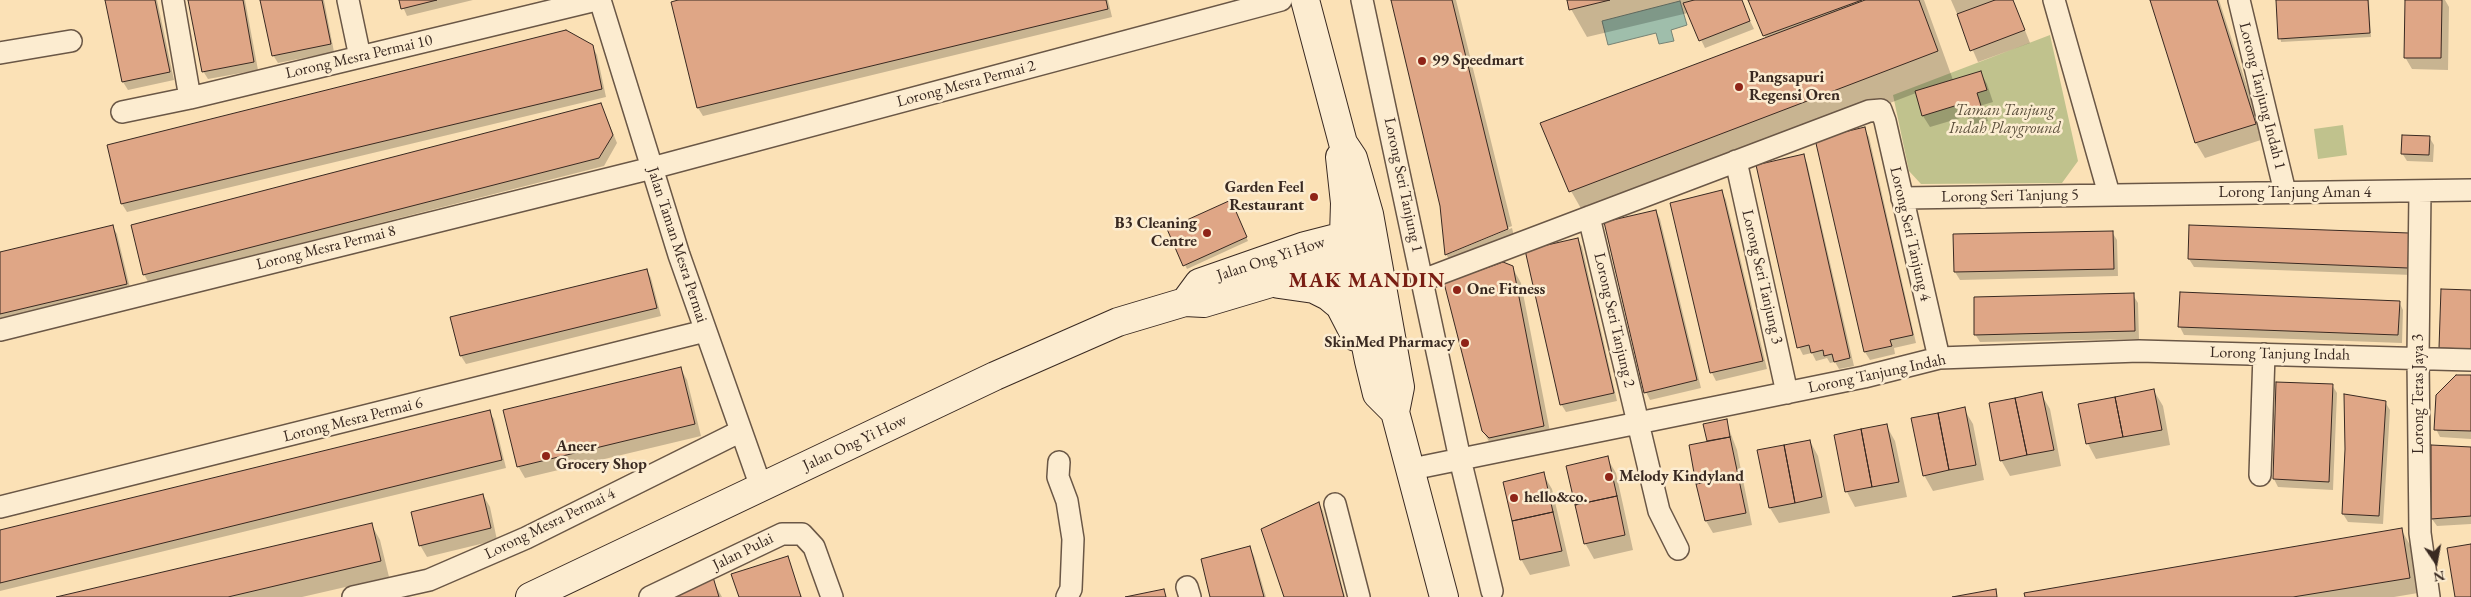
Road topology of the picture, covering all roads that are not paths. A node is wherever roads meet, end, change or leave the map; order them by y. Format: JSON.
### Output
{"nodes":[{"id":1,"x":173,"y":0,"type":"edge"},
{"id":2,"x":348,"y":0,"type":"edge"},
{"id":3,"x":596,"y":0,"type":"edge"},
{"id":4,"x":600,"y":0,"type":"edge"},
{"id":5,"x":1281,"y":0,"type":"edge"},
{"id":6,"x":1306,"y":0,"type":"edge"},
{"id":7,"x":1362,"y":0,"type":"edge"},
{"id":8,"x":2054,"y":0,"type":"edge"},
{"id":9,"x":2239,"y":0,"type":"edge"},
{"id":10,"x":71,"y":41,"type":"dead end"},
{"id":11,"x":0,"y":53,"type":"edge"},
{"id":12,"x":360,"y":57,"type":"junction"},
{"id":13,"x":190,"y":98,"type":"junction"},
{"id":14,"x":122,"y":112,"type":"dead end"},
{"id":15,"x":1736,"y":161,"type":"junction"},
{"id":16,"x":652,"y":168,"type":"junction"},
{"id":17,"x":2471,"y":190,"type":"edge"},
{"id":18,"x":2420,"y":191,"type":"junction"},
{"id":19,"x":2285,"y":192,"type":"junction"},
{"id":20,"x":2114,"y":194,"type":"junction"},
{"id":21,"x":1902,"y":198,"type":"junction"},
{"id":22,"x":1357,"y":208,"type":"junction"},
{"id":23,"x":1589,"y":217,"type":"junction"},
{"id":24,"x":1305,"y":246,"type":"junction"},
{"id":25,"x":1349,"y":247,"type":"junction"},
{"id":26,"x":1423,"y":280,"type":"junction"},
{"id":27,"x":1270,"y":283,"type":"junction"},
{"id":28,"x":1383,"y":299,"type":"junction"},
{"id":29,"x":1185,"y":302,"type":"junction"},
{"id":30,"x":0,"y":330,"type":"edge"},
{"id":31,"x":705,"y":331,"type":"junction"},
{"id":32,"x":2264,"y":354,"type":"junction"},
{"id":33,"x":1939,"y":358,"type":"junction"},
{"id":34,"x":2418,"y":358,"type":"junction"},
{"id":35,"x":2471,"y":360,"type":"edge"},
{"id":36,"x":1369,"y":361,"type":"junction"},
{"id":37,"x":1788,"y":393,"type":"junction"},
{"id":38,"x":1395,"y":412,"type":"junction"},
{"id":39,"x":1638,"y":423,"type":"junction"},
{"id":40,"x":740,"y":431,"type":"junction"},
{"id":41,"x":1460,"y":459,"type":"junction"},
{"id":42,"x":1059,"y":462,"type":"dead end"},
{"id":43,"x":1412,"y":469,"type":"junction"},
{"id":44,"x":2260,"y":475,"type":"dead end"},
{"id":45,"x":761,"y":487,"type":"junction"},
{"id":46,"x":1335,"y":504,"type":"dead end"},
{"id":47,"x":0,"y":507,"type":"edge"},
{"id":48,"x":1678,"y":549,"type":"dead end"},
{"id":49,"x":1492,"y":591,"type":"dead end"},
{"id":50,"x":353,"y":597,"type":"edge"},
{"id":51,"x":530,"y":597,"type":"edge"},
{"id":52,"x":650,"y":597,"type":"edge"},
{"id":53,"x":832,"y":597,"type":"edge"},
{"id":54,"x":1067,"y":597,"type":"edge"},
{"id":55,"x":1358,"y":597,"type":"edge"},
{"id":56,"x":1444,"y":597,"type":"edge"},
{"id":57,"x":2429,"y":597,"type":"edge"}],
"edges":[{"from":1,"to":13,"type":"street"},
{"from":2,"to":12,"type":"street"},
{"from":3,"to":12,"type":"street","name":"Lorong Mesra Permai 10"},
{"from":4,"to":16,"type":"street","name":"Jalan Taman Mesra Permai"},
{"from":5,"to":16,"type":"street","name":"Lorong Mesra Permai 2"},
{"from":6,"to":22,"type":"main road"},
{"from":7,"to":26,"type":"street","name":"Lorong Seri Tanjung 1"},
{"from":8,"to":20,"type":"street"},
{"from":9,"to":19,"type":"street","name":"Lorong Tanjung Indah 1"},
{"from":10,"to":11,"type":"street"},
{"from":12,"to":13,"type":"street","name":"Lorong Mesra Permai 10"},
{"from":13,"to":14,"type":"street","name":"Lorong Mesra Permai 10"},
{"from":15,"to":21,"type":"street","name":"Lorong Seri Tanjung 4"},
{"from":15,"to":23,"type":"street"},
{"from":15,"to":37,"type":"street","name":"Lorong Seri Tanjung 3"},
{"from":16,"to":30,"type":"street","name":"Lorong Mesra Permai 8"},
{"from":16,"to":31,"type":"street","name":"Jalan Taman Mesra Permai"},
{"from":17,"to":18,"type":"street","name":"Lorong Tanjung Aman 4"},
{"from":18,"to":19,"type":"street","name":"Lorong Tanjung Aman 4"},
{"from":18,"to":34,"type":"street","name":"Lorong Teras Jaya 3"},
{"from":19,"to":20,"type":"street","name":"Lorong Tanjung Aman 4"},
{"from":20,"to":21,"type":"street","name":"Lorong Seri Tanjung 5"},
{"from":21,"to":33,"type":"street","name":"Lorong Seri Tanjung 4"},
{"from":22,"to":24,"type":"main road"},
{"from":22,"to":25,"type":"main road"},
{"from":22,"to":28,"type":"main road","name":"Jalan Ong Yi How"},
{"from":23,"to":26,"type":"street"},
{"from":23,"to":39,"type":"street","name":"Lorong Seri Tanjung 2"},
{"from":24,"to":25,"type":"main road","name":"Jalan Ong Yi How"},
{"from":24,"to":29,"type":"main road","name":"Jalan Ong Yi How"},
{"from":25,"to":27,"type":"main road","name":"Jalan Ong Yi How"},
{"from":25,"to":28,"type":"main road"},
{"from":25,"to":36,"type":"main road","name":"Jalan Ong Yi How"},
{"from":26,"to":41,"type":"street","name":"Lorong Seri Tanjung 1"},
{"from":27,"to":29,"type":"main road","name":"Jalan Ong Yi How"},
{"from":27,"to":36,"type":"main road"},
{"from":28,"to":38,"type":"main road","name":"Jalan Ong Yi How"},
{"from":29,"to":45,"type":"main road","name":"Jalan Ong Yi How"},
{"from":31,"to":40,"type":"street","name":"Jalan Taman Mesra Permai"},
{"from":31,"to":47,"type":"street","name":"Lorong Mesra Permai 6"},
{"from":32,"to":33,"type":"street","name":"Lorong Tanjung Indah"},
{"from":32,"to":34,"type":"street","name":"Lorong Tanjung Indah"},
{"from":32,"to":44,"type":"street"},
{"from":33,"to":37,"type":"street","name":"Lorong Tanjung Indah"},
{"from":34,"to":35,"type":"street","name":"Lorong Tanjung Indah"},
{"from":34,"to":57,"type":"street","name":"Lorong Teras Jaya 3"},
{"from":36,"to":38,"type":"main road","name":"Jalan Ong Yi How"},
{"from":37,"to":39,"type":"street","name":"Lorong Tanjung Indah"},
{"from":38,"to":43,"type":"main road","name":"Jalan Ong Yi How"},
{"from":39,"to":41,"type":"street","name":"Lorong Tanjung Indah"},
{"from":39,"to":48,"type":"street","name":"Lorong Seri Tanjung 2"},
{"from":40,"to":45,"type":"street","name":"Jalan Taman Mesra Permai"},
{"from":40,"to":50,"type":"street","name":"Lorong Mesra Permai 4"},
{"from":41,"to":43,"type":"street","name":"Lorong Tanjung Indah"},
{"from":41,"to":49,"type":"street","name":"Lorong Seri Tanjung 1"},
{"from":42,"to":54,"type":"street"},
{"from":43,"to":56,"type":"main road","name":"Jalan Ong Yi How"},
{"from":45,"to":51,"type":"main road","name":"Jalan Ong Yi How"},
{"from":46,"to":55,"type":"street"},
{"from":52,"to":53,"type":"street","name":"Jalan Pulai"}]}
